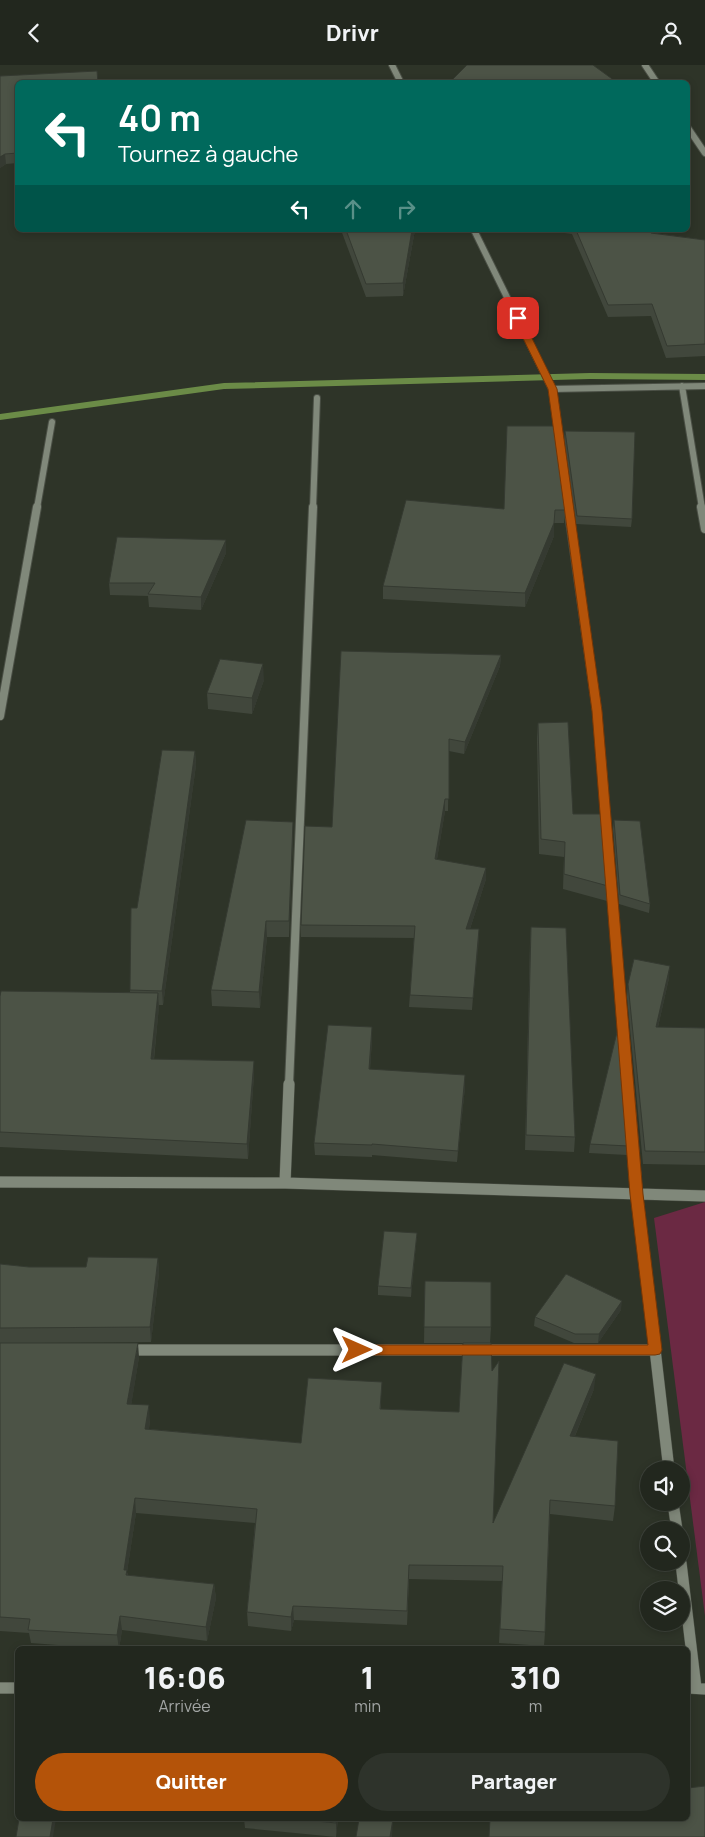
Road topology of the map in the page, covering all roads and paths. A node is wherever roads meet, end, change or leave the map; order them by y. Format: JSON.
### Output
{"nodes":[{"id":1,"x":392,"y":65,"type":"edge"},
{"id":2,"x":645,"y":65,"type":"edge"},
{"id":3,"x":400,"y":80,"type":"edge"},
{"id":4,"x":655,"y":80,"type":"edge"},
{"id":5,"x":690,"y":131,"type":"edge"},
{"id":6,"x":705,"y":153,"type":"edge"},
{"id":7,"x":475,"y":232,"type":"edge"},
{"id":8,"x":682,"y":386,"type":"junction"},
{"id":9,"x":705,"y":387,"type":"edge"},
{"id":10,"x":552,"y":389,"type":"junction"},
{"id":11,"x":317,"y":398,"type":"dead end"},
{"id":12,"x":52,"y":422,"type":"dead end"},
{"id":13,"x":705,"y":529,"type":"edge"},
{"id":14,"x":0,"y":716,"type":"edge"},
{"id":15,"x":0,"y":1182,"type":"edge"},
{"id":16,"x":285,"y":1183,"type":"junction"},
{"id":17,"x":637,"y":1194,"type":"junction"},
{"id":18,"x":705,"y":1196,"type":"edge"},
{"id":19,"x":119,"y":1350,"type":"edge"},
{"id":20,"x":655,"y":1350,"type":"junction"},
{"id":21,"x":668,"y":1461,"type":"edge"},
{"id":22,"x":681,"y":1571,"type":"edge"},
{"id":23,"x":0,"y":1688,"type":"edge"},
{"id":24,"x":15,"y":1688,"type":"edge"},
{"id":25,"x":696,"y":1688,"type":"edge"}],
"edges":[{"from":1,"to":3,"type":"street"},
{"from":2,"to":4,"type":"street"},
{"from":5,"to":6,"type":"street"},
{"from":7,"to":10,"type":"street"},
{"from":8,"to":9,"type":"street"},
{"from":8,"to":10,"type":"street"},
{"from":8,"to":13,"type":"street"},
{"from":10,"to":17,"type":"street"},
{"from":11,"to":16,"type":"street"},
{"from":12,"to":14,"type":"street"},
{"from":15,"to":16,"type":"street"},
{"from":16,"to":17,"type":"street"},
{"from":17,"to":18,"type":"street"},
{"from":17,"to":20,"type":"street"},
{"from":19,"to":20,"type":"street"},
{"from":20,"to":21,"type":"street"},
{"from":22,"to":25,"type":"street"},
{"from":23,"to":24,"type":"street"}]}
